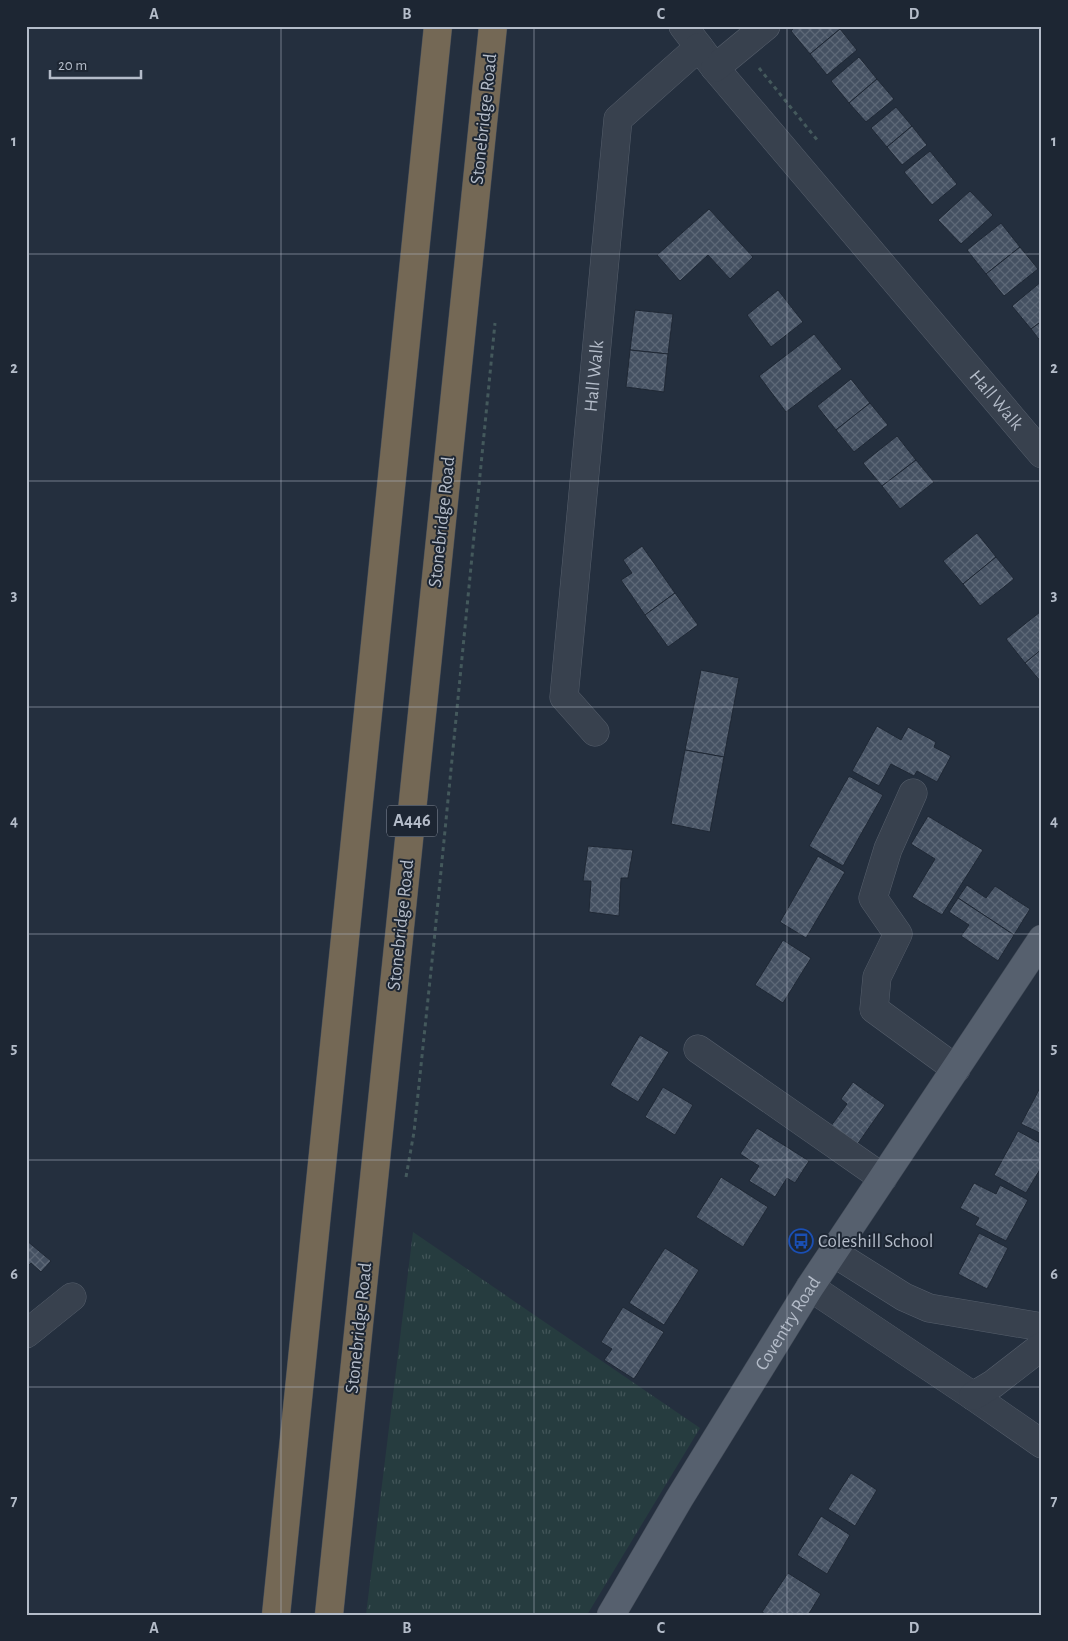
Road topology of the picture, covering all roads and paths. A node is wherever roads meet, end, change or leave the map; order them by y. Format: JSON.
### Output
{"nodes":[{"id":1,"x":438,"y":26,"type":"edge"},
{"id":2,"x":493,"y":26,"type":"edge"},
{"id":3,"x":766,"y":26,"type":"edge"},
{"id":4,"x":699,"y":47,"type":"edge"},
{"id":5,"x":495,"y":316,"type":"dead end"},
{"id":6,"x":1042,"y":454,"type":"edge"},
{"id":7,"x":595,"y":732,"type":"dead end"},
{"id":8,"x":914,"y":793,"type":"dead end"},
{"id":9,"x":1042,"y":939,"type":"edge"},
{"id":10,"x":698,"y":1049,"type":"dead end"},
{"id":11,"x":956,"y":1069,"type":"junction"},
{"id":12,"x":883,"y":1178,"type":"junction"},
{"id":13,"x":404,"y":1186,"type":"dead end"},
{"id":14,"x":834,"y":1253,"type":"junction"},
{"id":15,"x":810,"y":1287,"type":"junction"},
{"id":16,"x":72,"y":1297,"type":"dead end"},
{"id":17,"x":1042,"y":1326,"type":"edge"},
{"id":18,"x":26,"y":1334,"type":"edge"},
{"id":19,"x":1042,"y":1346,"type":"edge"},
{"id":20,"x":973,"y":1396,"type":"junction"},
{"id":21,"x":1042,"y":1444,"type":"edge"},
{"id":22,"x":276,"y":1615,"type":"edge"},
{"id":23,"x":329,"y":1615,"type":"edge"},
{"id":24,"x":611,"y":1615,"type":"edge"}],
"edges":[{"from":1,"to":22,"type":"highway"},
{"from":2,"to":23,"type":"highway","name":"Stonebridge Road","number":"A446"},
{"from":3,"to":4,"type":"street"},
{"from":4,"to":6,"type":"street","name":"Hall Walk"},
{"from":4,"to":7,"type":"street","name":"Hall Walk"},
{"from":5,"to":13,"type":"path"},
{"from":8,"to":11,"type":"street"},
{"from":9,"to":11,"type":"main road","name":"Coventry Road"},
{"from":10,"to":12,"type":"street"},
{"from":11,"to":12,"type":"main road","name":"Coventry Road"},
{"from":12,"to":14,"type":"main road","name":"Coventry Road"},
{"from":14,"to":15,"type":"main road","name":"Coventry Road"},
{"from":14,"to":17,"type":"street"},
{"from":15,"to":20,"type":"street"},
{"from":15,"to":24,"type":"main road","name":"Coventry Road"},
{"from":16,"to":18,"type":"street"},
{"from":19,"to":20,"type":"street"},
{"from":20,"to":21,"type":"street"}]}
